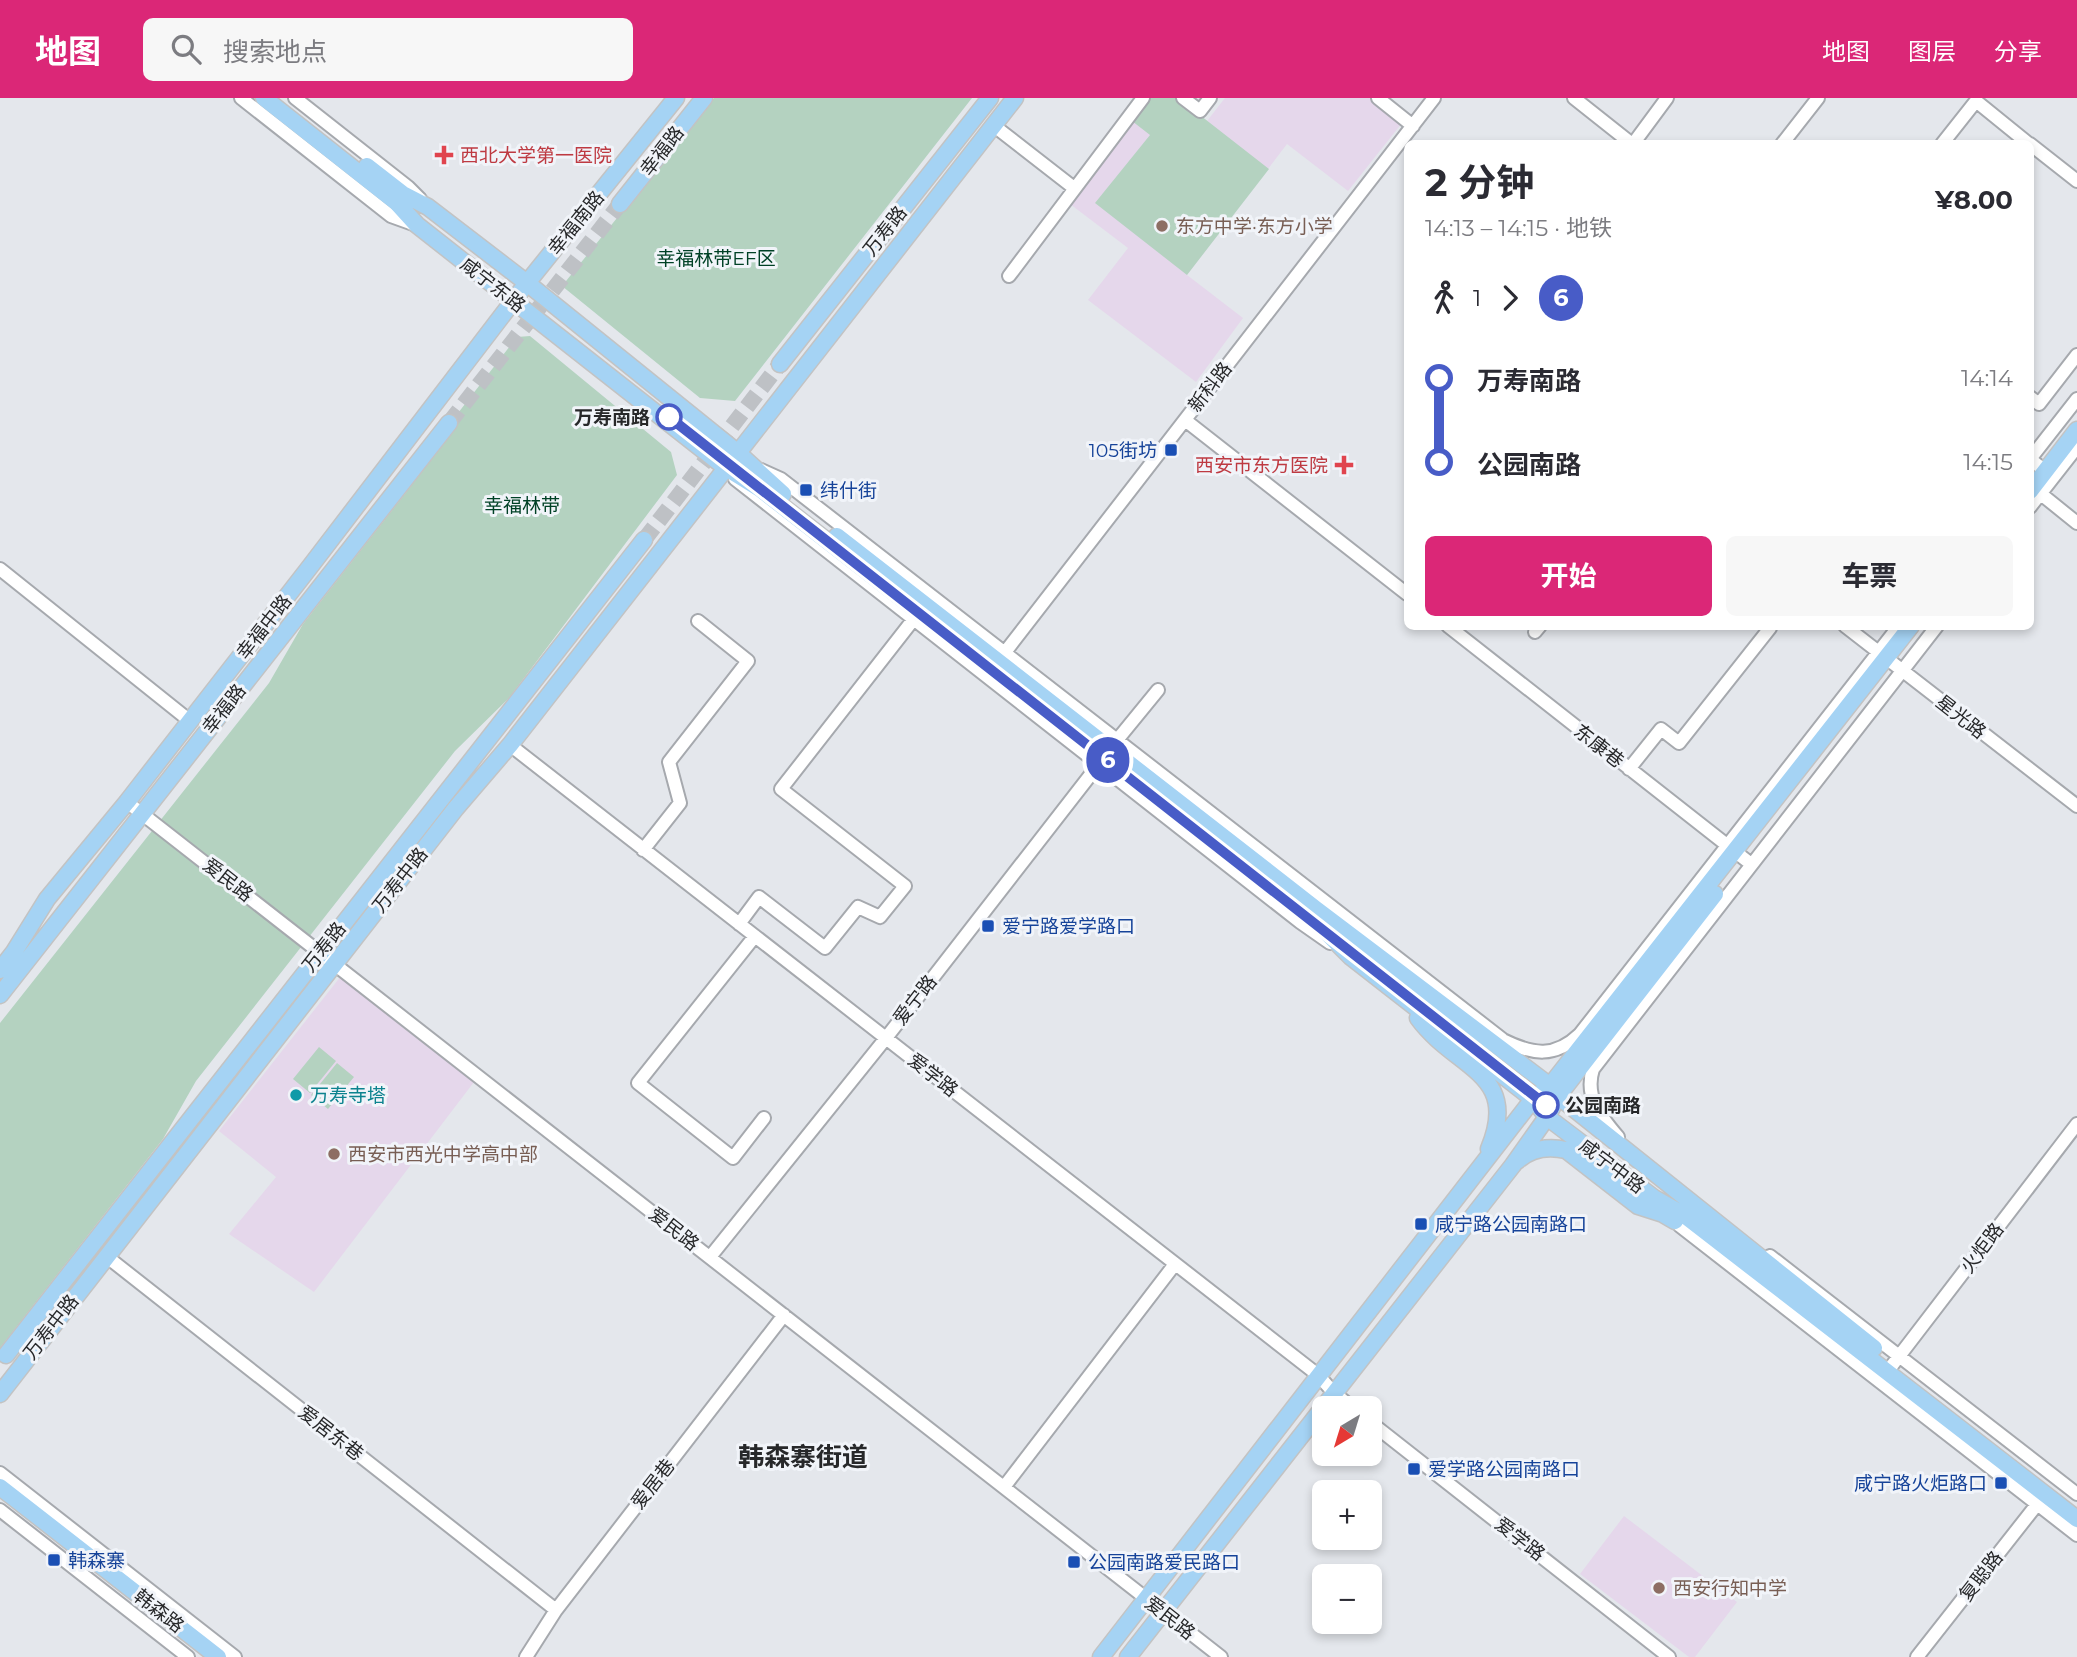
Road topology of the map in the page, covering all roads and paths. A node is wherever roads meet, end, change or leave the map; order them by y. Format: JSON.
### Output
{"nodes":[{"id":1,"x":242,"y":98,"type":"edge"},
{"id":2,"x":264,"y":98,"type":"edge"},
{"id":3,"x":279,"y":98,"type":"edge"},
{"id":4,"x":295,"y":98,"type":"edge"},
{"id":5,"x":677,"y":98,"type":"edge"},
{"id":6,"x":704,"y":98,"type":"edge"},
{"id":7,"x":990,"y":98,"type":"edge"},
{"id":8,"x":1015,"y":98,"type":"edge"},
{"id":9,"x":1143,"y":98,"type":"edge"},
{"id":10,"x":1183,"y":98,"type":"edge"},
{"id":11,"x":1210,"y":98,"type":"edge"},
{"id":12,"x":1378,"y":98,"type":"edge"},
{"id":13,"x":1434,"y":98,"type":"edge"},
{"id":14,"x":1574,"y":98,"type":"edge"},
{"id":15,"x":1667,"y":98,"type":"edge"},
{"id":16,"x":1818,"y":98,"type":"edge"},
{"id":17,"x":993,"y":125,"type":"junction"},
{"id":18,"x":1413,"y":126,"type":"junction"},
{"id":19,"x":1627,"y":140,"type":"edge"},
{"id":20,"x":1635,"y":140,"type":"edge"},
{"id":21,"x":1785,"y":140,"type":"edge"},
{"id":22,"x":1945,"y":140,"type":"edge"},
{"id":23,"x":2025,"y":140,"type":"edge"},
{"id":24,"x":2034,"y":147,"type":"edge"},
{"id":25,"x":2077,"y":181,"type":"edge"},
{"id":26,"x":1074,"y":188,"type":"junction"},
{"id":27,"x":620,"y":204,"type":"tunnel mouth"},
{"id":28,"x":428,"y":206,"type":"junction"},
{"id":29,"x":417,"y":225,"type":"junction"},
{"id":30,"x":1009,"y":276,"type":"dead end"},
{"id":31,"x":527,"y":283,"type":"junction"},
{"id":32,"x":513,"y":301,"type":"junction"},
{"id":33,"x":2077,"y":355,"type":"edge"},
{"id":34,"x":780,"y":364,"type":"tunnel mouth"},
{"id":35,"x":2077,"y":399,"type":"edge"},
{"id":36,"x":2034,"y":400,"type":"edge"},
{"id":37,"x":2077,"y":416,"type":"edge"},
{"id":38,"x":1185,"y":420,"type":"junction"},
{"id":39,"x":449,"y":423,"type":"tunnel mouth"},
{"id":40,"x":2077,"y":430,"type":"edge"},
{"id":41,"x":2077,"y":447,"type":"edge"},
{"id":42,"x":738,"y":453,"type":"junction"},
{"id":43,"x":726,"y":468,"type":"junction"},
{"id":44,"x":2037,"y":478,"type":"edge"},
{"id":45,"x":2077,"y":523,"type":"edge"},
{"id":46,"x":644,"y":540,"type":"tunnel mouth"},
{"id":47,"x":0,"y":569,"type":"edge"},
{"id":48,"x":1404,"y":592,"type":"edge"},
{"id":49,"x":913,"y":620,"type":"junction"},
{"id":50,"x":698,"y":621,"type":"dead end"},
{"id":51,"x":1453,"y":630,"type":"edge"},
{"id":52,"x":1768,"y":630,"type":"edge"},
{"id":53,"x":1850,"y":630,"type":"edge"},
{"id":54,"x":1898,"y":630,"type":"edge"},
{"id":55,"x":1909,"y":630,"type":"edge"},
{"id":56,"x":1919,"y":630,"type":"edge"},
{"id":57,"x":1932,"y":630,"type":"edge"},
{"id":58,"x":1890,"y":662,"type":"junction"},
{"id":59,"x":995,"y":665,"type":"junction"},
{"id":60,"x":1158,"y":690,"type":"dead end"},
{"id":61,"x":190,"y":721,"type":"junction"},
{"id":62,"x":510,"y":745,"type":"junction"},
{"id":63,"x":1107,"y":753,"type":"junction"},
{"id":64,"x":1629,"y":769,"type":"junction"},
{"id":65,"x":127,"y":802,"type":"junction"},
{"id":66,"x":2077,"y":806,"type":"edge"},
{"id":67,"x":142,"y":814,"type":"junction"},
{"id":68,"x":643,"y":850,"type":"junction"},
{"id":69,"x":1739,"y":855,"type":"junction"},
{"id":70,"x":407,"y":870,"type":"junction"},
{"id":71,"x":739,"y":924,"type":"junction"},
{"id":72,"x":340,"y":926,"type":"junction"},
{"id":73,"x":755,"y":936,"type":"junction"},
{"id":74,"x":320,"y":952,"type":"junction"},
{"id":75,"x":334,"y":964,"type":"junction"},
{"id":76,"x":0,"y":970,"type":"edge"},
{"id":77,"x":0,"y":995,"type":"edge"},
{"id":78,"x":1404,"y":999,"type":"junction"},
{"id":79,"x":886,"y":1038,"type":"junction"},
{"id":80,"x":1502,"y":1040,"type":"junction"},
{"id":81,"x":1513,"y":1057,"type":"junction"},
{"id":82,"x":1554,"y":1091,"type":"junction"},
{"id":83,"x":1533,"y":1099,"type":"junction"},
{"id":84,"x":1547,"y":1116,"type":"junction"},
{"id":85,"x":764,"y":1118,"type":"dead end"},
{"id":86,"x":2077,"y":1124,"type":"edge"},
{"id":87,"x":1634,"y":1155,"type":"junction"},
{"id":88,"x":1482,"y":1165,"type":"junction"},
{"id":89,"x":1513,"y":1165,"type":"junction"},
{"id":90,"x":1654,"y":1198,"type":"junction"},
{"id":91,"x":1680,"y":1226,"type":"junction"},
{"id":92,"x":106,"y":1256,"type":"junction"},
{"id":93,"x":710,"y":1257,"type":"junction"},
{"id":94,"x":1175,"y":1264,"type":"junction"},
{"id":95,"x":784,"y":1315,"type":"junction"},
{"id":96,"x":6,"y":1355,"type":"dead end"},
{"id":97,"x":1893,"y":1364,"type":"junction"},
{"id":98,"x":1318,"y":1375,"type":"junction"},
{"id":99,"x":1334,"y":1393,"type":"junction"},
{"id":100,"x":0,"y":1394,"type":"edge"},
{"id":101,"x":1338,"y":1396,"type":"edge"},
{"id":102,"x":1382,"y":1431,"type":"edge"},
{"id":103,"x":0,"y":1473,"type":"edge"},
{"id":104,"x":0,"y":1487,"type":"edge"},
{"id":105,"x":1004,"y":1487,"type":"junction"},
{"id":106,"x":2077,"y":1494,"type":"edge"},
{"id":107,"x":0,"y":1499,"type":"edge"},
{"id":108,"x":2042,"y":1499,"type":"junction"},
{"id":109,"x":2077,"y":1507,"type":"edge"},
{"id":110,"x":0,"y":1510,"type":"edge"},
{"id":111,"x":2077,"y":1519,"type":"edge"},
{"id":112,"x":2077,"y":1535,"type":"edge"},
{"id":113,"x":1146,"y":1599,"type":"junction"},
{"id":114,"x":556,"y":1610,"type":"junction"},
{"id":115,"x":1163,"y":1612,"type":"junction"},
{"id":116,"x":188,"y":1657,"type":"edge"},
{"id":117,"x":202,"y":1657,"type":"edge"},
{"id":118,"x":218,"y":1657,"type":"edge"},
{"id":119,"x":235,"y":1657,"type":"edge"},
{"id":120,"x":526,"y":1657,"type":"edge"},
{"id":121,"x":1101,"y":1657,"type":"edge"},
{"id":122,"x":1128,"y":1657,"type":"edge"},
{"id":123,"x":1221,"y":1657,"type":"edge"},
{"id":124,"x":1669,"y":1657,"type":"edge"},
{"id":125,"x":1917,"y":1657,"type":"edge"}],
"edges":[{"from":1,"to":29,"type":"street"},
{"from":2,"to":29,"type":"main road","name":"咸宁东路"},
{"from":3,"to":28,"type":"main road","name":"咸宁东路"},
{"from":4,"to":28,"type":"street"},
{"from":5,"to":31,"type":"main road","name":"幸福南路"},
{"from":6,"to":27,"type":"main road","name":"幸福路"},
{"from":7,"to":34,"type":"main road","name":"万寿路"},
{"from":8,"to":17,"type":"main road"},
{"from":9,"to":26,"type":"street"},
{"from":10,"to":11,"type":"street"},
{"from":12,"to":18,"type":"street"},
{"from":13,"to":18,"type":"street","name":"新科路"},
{"from":14,"to":19,"type":"street"},
{"from":15,"to":20,"type":"street"},
{"from":16,"to":21,"type":"street"},
{"from":17,"to":26,"type":"street"},
{"from":17,"to":42,"type":"main road"},
{"from":18,"to":38,"type":"street","name":"新科路"},
{"from":22,"to":23,"type":"street"},
{"from":24,"to":25,"type":"street"},
{"from":26,"to":30,"type":"street"},
{"from":28,"to":31,"type":"main road","name":"咸宁东路"},
{"from":29,"to":32,"type":"main road","name":"咸宁东路"},
{"from":31,"to":32,"type":"main road","name":"幸福中路"},
{"from":31,"to":42,"type":"main road","name":"咸宁东路"},
{"from":32,"to":43,"type":"main road","name":"咸宁东路"},
{"from":32,"to":61,"type":"main road","name":"幸福中路"},
{"from":33,"to":36,"type":"street"},
{"from":35,"to":44,"type":"street"},
{"from":37,"to":44,"type":"main road"},
{"from":38,"to":48,"type":"street"},
{"from":38,"to":59,"type":"street","name":"新科路"},
{"from":39,"to":67,"type":"main road","name":"幸福路"},
{"from":40,"to":44,"type":"main road"},
{"from":41,"to":44,"type":"street"},
{"from":42,"to":43,"type":"main road"},
{"from":42,"to":59,"type":"main road","name":"咸宁中路"},
{"from":43,"to":49,"type":"street"},
{"from":43,"to":59,"type":"main road","name":"咸宁中路"},
{"from":43,"to":62,"type":"main road","name":"万寿中路"},
{"from":44,"to":45,"type":"street"},
{"from":46,"to":72,"type":"main road","name":"万寿路"},
{"from":47,"to":61,"type":"street"},
{"from":49,"to":59,"type":"street"},
{"from":49,"to":71,"type":"street"},
{"from":50,"to":68,"type":"street"},
{"from":51,"to":64,"type":"street","name":"东康巷"},
{"from":52,"to":64,"type":"street"},
{"from":53,"to":58,"type":"street","name":"星光路"},
{"from":54,"to":58,"type":"street"},
{"from":55,"to":58,"type":"main road"},
{"from":56,"to":58,"type":"main road"},
{"from":57,"to":58,"type":"street"},
{"from":58,"to":66,"type":"street","name":"星光路"},
{"from":58,"to":69,"type":"main road"},
{"from":59,"to":63,"type":"main road","name":"咸宁中路"},
{"from":60,"to":63,"type":"street","name":"爱宁路"},
{"from":61,"to":65,"type":"main road","name":"幸福中路"},
{"from":62,"to":68,"type":"street","name":"爱学路"},
{"from":62,"to":70,"type":"main road","name":"万寿中路"},
{"from":63,"to":78,"type":"main road","name":"咸宁中路"},
{"from":63,"to":79,"type":"street","name":"爱宁路"},
{"from":63,"to":80,"type":"street"},
{"from":63,"to":81,"type":"main road","name":"咸宁中路"},
{"from":64,"to":69,"type":"street","name":"东康巷"},
{"from":65,"to":67,"type":"street","name":"爱民路"},
{"from":65,"to":76,"type":"main road","name":"幸福中路"},
{"from":67,"to":74,"type":"street","name":"爱民路"},
{"from":67,"to":77,"type":"main road","name":"幸福路"},
{"from":68,"to":71,"type":"street","name":"爱学路"},
{"from":69,"to":80,"type":"street"},
{"from":69,"to":82,"type":"main road"},
{"from":69,"to":87,"type":"street"},
{"from":70,"to":72,"type":"main road"},
{"from":70,"to":75,"type":"main road","name":"万寿中路"},
{"from":71,"to":73,"type":"street","name":"爱学路"},
{"from":72,"to":74,"type":"main road","name":"万寿路"},
{"from":73,"to":79,"type":"street","name":"爱学路"},
{"from":73,"to":85,"type":"street"},
{"from":74,"to":75,"type":"street","name":"爱民路"},
{"from":74,"to":96,"type":"main road","name":"万寿路"},
{"from":75,"to":92,"type":"main road","name":"万寿中路"},
{"from":75,"to":93,"type":"street","name":"爱民路"},
{"from":78,"to":83,"type":"main road","name":"咸宁中路"},
{"from":78,"to":88,"type":"main road"},
{"from":79,"to":93,"type":"street","name":"爱宁路"},
{"from":79,"to":94,"type":"street","name":"爱学路"},
{"from":80,"to":81,"type":"street"},
{"from":81,"to":82,"type":"main road","name":"咸宁中路"},
{"from":82,"to":83,"type":"main road"},
{"from":82,"to":84,"type":"main road"},
{"from":82,"to":87,"type":"main road","name":"咸宁中路"},
{"from":83,"to":84,"type":"main road","name":"咸宁中路"},
{"from":83,"to":88,"type":"main road"},
{"from":84,"to":89,"type":"main road"},
{"from":84,"to":90,"type":"main road","name":"咸宁中路"},
{"from":86,"to":97,"type":"street","name":"火炬路"},
{"from":87,"to":97,"type":"main road","name":"咸宁中路"},
{"from":88,"to":98,"type":"main road"},
{"from":89,"to":91,"type":"main road"},
{"from":89,"to":99,"type":"main road"},
{"from":90,"to":91,"type":"street"},
{"from":90,"to":97,"type":"main road","name":"咸宁中路"},
{"from":91,"to":108,"type":"street"},
{"from":92,"to":100,"type":"main road","name":"万寿中路"},
{"from":92,"to":114,"type":"street","name":"爱居东巷"},
{"from":93,"to":95,"type":"street","name":"爱民路"},
{"from":94,"to":98,"type":"street","name":"爱学路"},
{"from":94,"to":105,"type":"street"},
{"from":95,"to":105,"type":"street","name":"爱民路"},
{"from":95,"to":114,"type":"street","name":"爱居巷"},
{"from":97,"to":106,"type":"street"},
{"from":97,"to":108,"type":"main road","name":"咸宁中路"},
{"from":97,"to":109,"type":"main road","name":"咸宁中路"},
{"from":98,"to":99,"type":"street","name":"爱学路"},
{"from":98,"to":113,"type":"main road"},
{"from":99,"to":101,"type":"street","name":"爱学路"},
{"from":99,"to":115,"type":"main road"},
{"from":102,"to":124,"type":"street","name":"爱学路"},
{"from":103,"to":119,"type":"street"},
{"from":104,"to":118,"type":"main road","name":"韩森路"},
{"from":105,"to":113,"type":"street","name":"爱民路"},
{"from":107,"to":117,"type":"main road","name":"韩森路"},
{"from":108,"to":111,"type":"main road","name":"咸宁中路"},
{"from":108,"to":112,"type":"street"},
{"from":108,"to":125,"type":"street","name":"复聪路"},
{"from":110,"to":116,"type":"street"},
{"from":113,"to":115,"type":"street","name":"爱民路"},
{"from":113,"to":121,"type":"main road"},
{"from":114,"to":120,"type":"street","name":"爱居巷"},
{"from":115,"to":122,"type":"main road"},
{"from":115,"to":123,"type":"street","name":"爱民路"}]}
